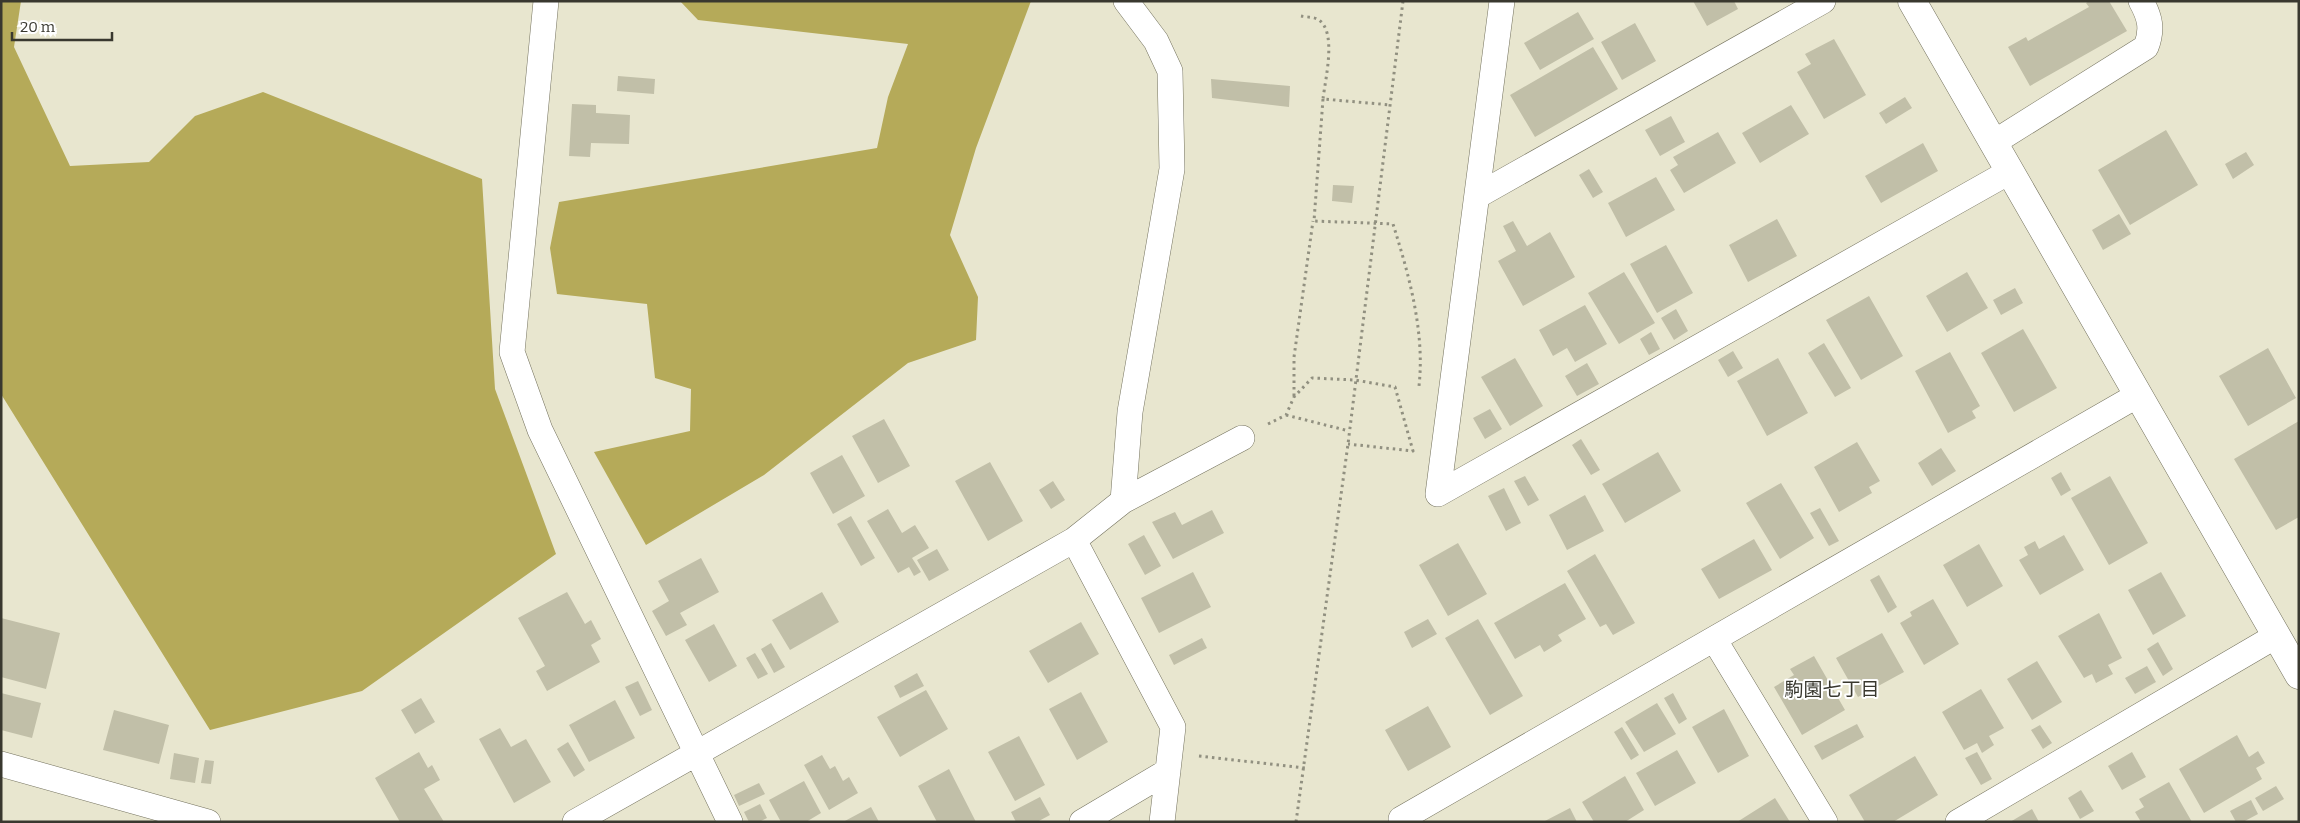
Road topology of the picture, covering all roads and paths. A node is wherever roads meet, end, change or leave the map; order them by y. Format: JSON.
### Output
{"nodes":[{"id":1,"x":546,"y":1,"type":"edge"},
{"id":2,"x":1126,"y":1,"type":"edge"},
{"id":3,"x":1403,"y":1,"type":"edge"},
{"id":4,"x":1502,"y":1,"type":"edge"},
{"id":5,"x":1822,"y":1,"type":"edge"},
{"id":6,"x":1912,"y":1,"type":"edge"},
{"id":7,"x":2141,"y":1,"type":"edge"},
{"id":8,"x":1301,"y":16,"type":"dead end"},
{"id":9,"x":1323,"y":99,"type":"junction"},
{"id":10,"x":1391,"y":105,"type":"junction"},
{"id":11,"x":1993,"y":143,"type":"junction"},
{"id":12,"x":2009,"y":172,"type":"junction"},
{"id":13,"x":1477,"y":196,"type":"junction"},
{"id":14,"x":1314,"y":221,"type":"junction"},
{"id":15,"x":1375,"y":224,"type":"junction"},
{"id":16,"x":1354,"y":380,"type":"junction"},
{"id":17,"x":2138,"y":395,"type":"junction"},
{"id":18,"x":1418,"y":396,"type":"dead end"},
{"id":19,"x":1294,"y":397,"type":"junction"},
{"id":20,"x":1286,"y":415,"type":"junction"},
{"id":21,"x":1349,"y":431,"type":"junction"},
{"id":22,"x":1414,"y":433,"type":"dead end"},
{"id":23,"x":1242,"y":438,"type":"joint"},
{"id":24,"x":1348,"y":444,"type":"junction"},
{"id":25,"x":1413,"y":451,"type":"junction"},
{"id":26,"x":1418,"y":452,"type":"dead end"},
{"id":27,"x":1123,"y":501,"type":"junction"},
{"id":28,"x":1074,"y":540,"type":"junction"},
{"id":29,"x":2276,"y":636,"type":"junction"},
{"id":30,"x":1714,"y":639,"type":"junction"},
{"id":31,"x":2299,"y":675,"type":"edge"},
{"id":32,"x":697,"y":754,"type":"junction"},
{"id":33,"x":1169,"y":762,"type":"junction"},
{"id":34,"x":2,"y":766,"type":"edge"},
{"id":35,"x":1305,"y":768,"type":"junction"},
{"id":36,"x":208,"y":822,"type":"edge"},
{"id":37,"x":575,"y":822,"type":"edge"},
{"id":38,"x":730,"y":822,"type":"edge"},
{"id":39,"x":1082,"y":822,"type":"edge"},
{"id":40,"x":1162,"y":822,"type":"edge"},
{"id":41,"x":1296,"y":822,"type":"edge"},
{"id":42,"x":1403,"y":822,"type":"edge"},
{"id":43,"x":1825,"y":822,"type":"edge"},
{"id":44,"x":1958,"y":822,"type":"edge"}],
"edges":[{"from":1,"to":32,"type":"street"},
{"from":2,"to":27,"type":"street"},
{"from":3,"to":10,"type":"path"},
{"from":4,"to":13,"type":"street"},
{"from":5,"to":13,"type":"street"},
{"from":6,"to":11,"type":"street"},
{"from":7,"to":11,"type":"street"},
{"from":8,"to":9,"type":"path"},
{"from":9,"to":10,"type":"path"},
{"from":9,"to":14,"type":"path"},
{"from":10,"to":15,"type":"path"},
{"from":11,"to":12,"type":"street"},
{"from":12,"to":13,"type":"street"},
{"from":12,"to":17,"type":"street"},
{"from":14,"to":15,"type":"path"},
{"from":14,"to":19,"type":"path"},
{"from":15,"to":16,"type":"path"},
{"from":15,"to":18,"type":"path"},
{"from":16,"to":19,"type":"path"},
{"from":16,"to":21,"type":"path"},
{"from":16,"to":25,"type":"path"},
{"from":17,"to":29,"type":"street"},
{"from":17,"to":30,"type":"street"},
{"from":19,"to":20,"type":"path"},
{"from":20,"to":21,"type":"path"},
{"from":20,"to":23,"type":"path"},
{"from":21,"to":24,"type":"path"},
{"from":22,"to":25,"type":"path"},
{"from":23,"to":27,"type":"street"},
{"from":24,"to":25,"type":"path"},
{"from":24,"to":35,"type":"path"},
{"from":25,"to":26,"type":"path"},
{"from":27,"to":28,"type":"street"},
{"from":28,"to":32,"type":"street"},
{"from":28,"to":33,"type":"street"},
{"from":29,"to":31,"type":"street"},
{"from":29,"to":44,"type":"street"},
{"from":30,"to":42,"type":"street"},
{"from":30,"to":43,"type":"street"},
{"from":32,"to":37,"type":"street"},
{"from":32,"to":38,"type":"street"},
{"from":33,"to":35,"type":"path"},
{"from":33,"to":39,"type":"street"},
{"from":33,"to":40,"type":"street"},
{"from":34,"to":36,"type":"street"},
{"from":35,"to":41,"type":"path"}]}
